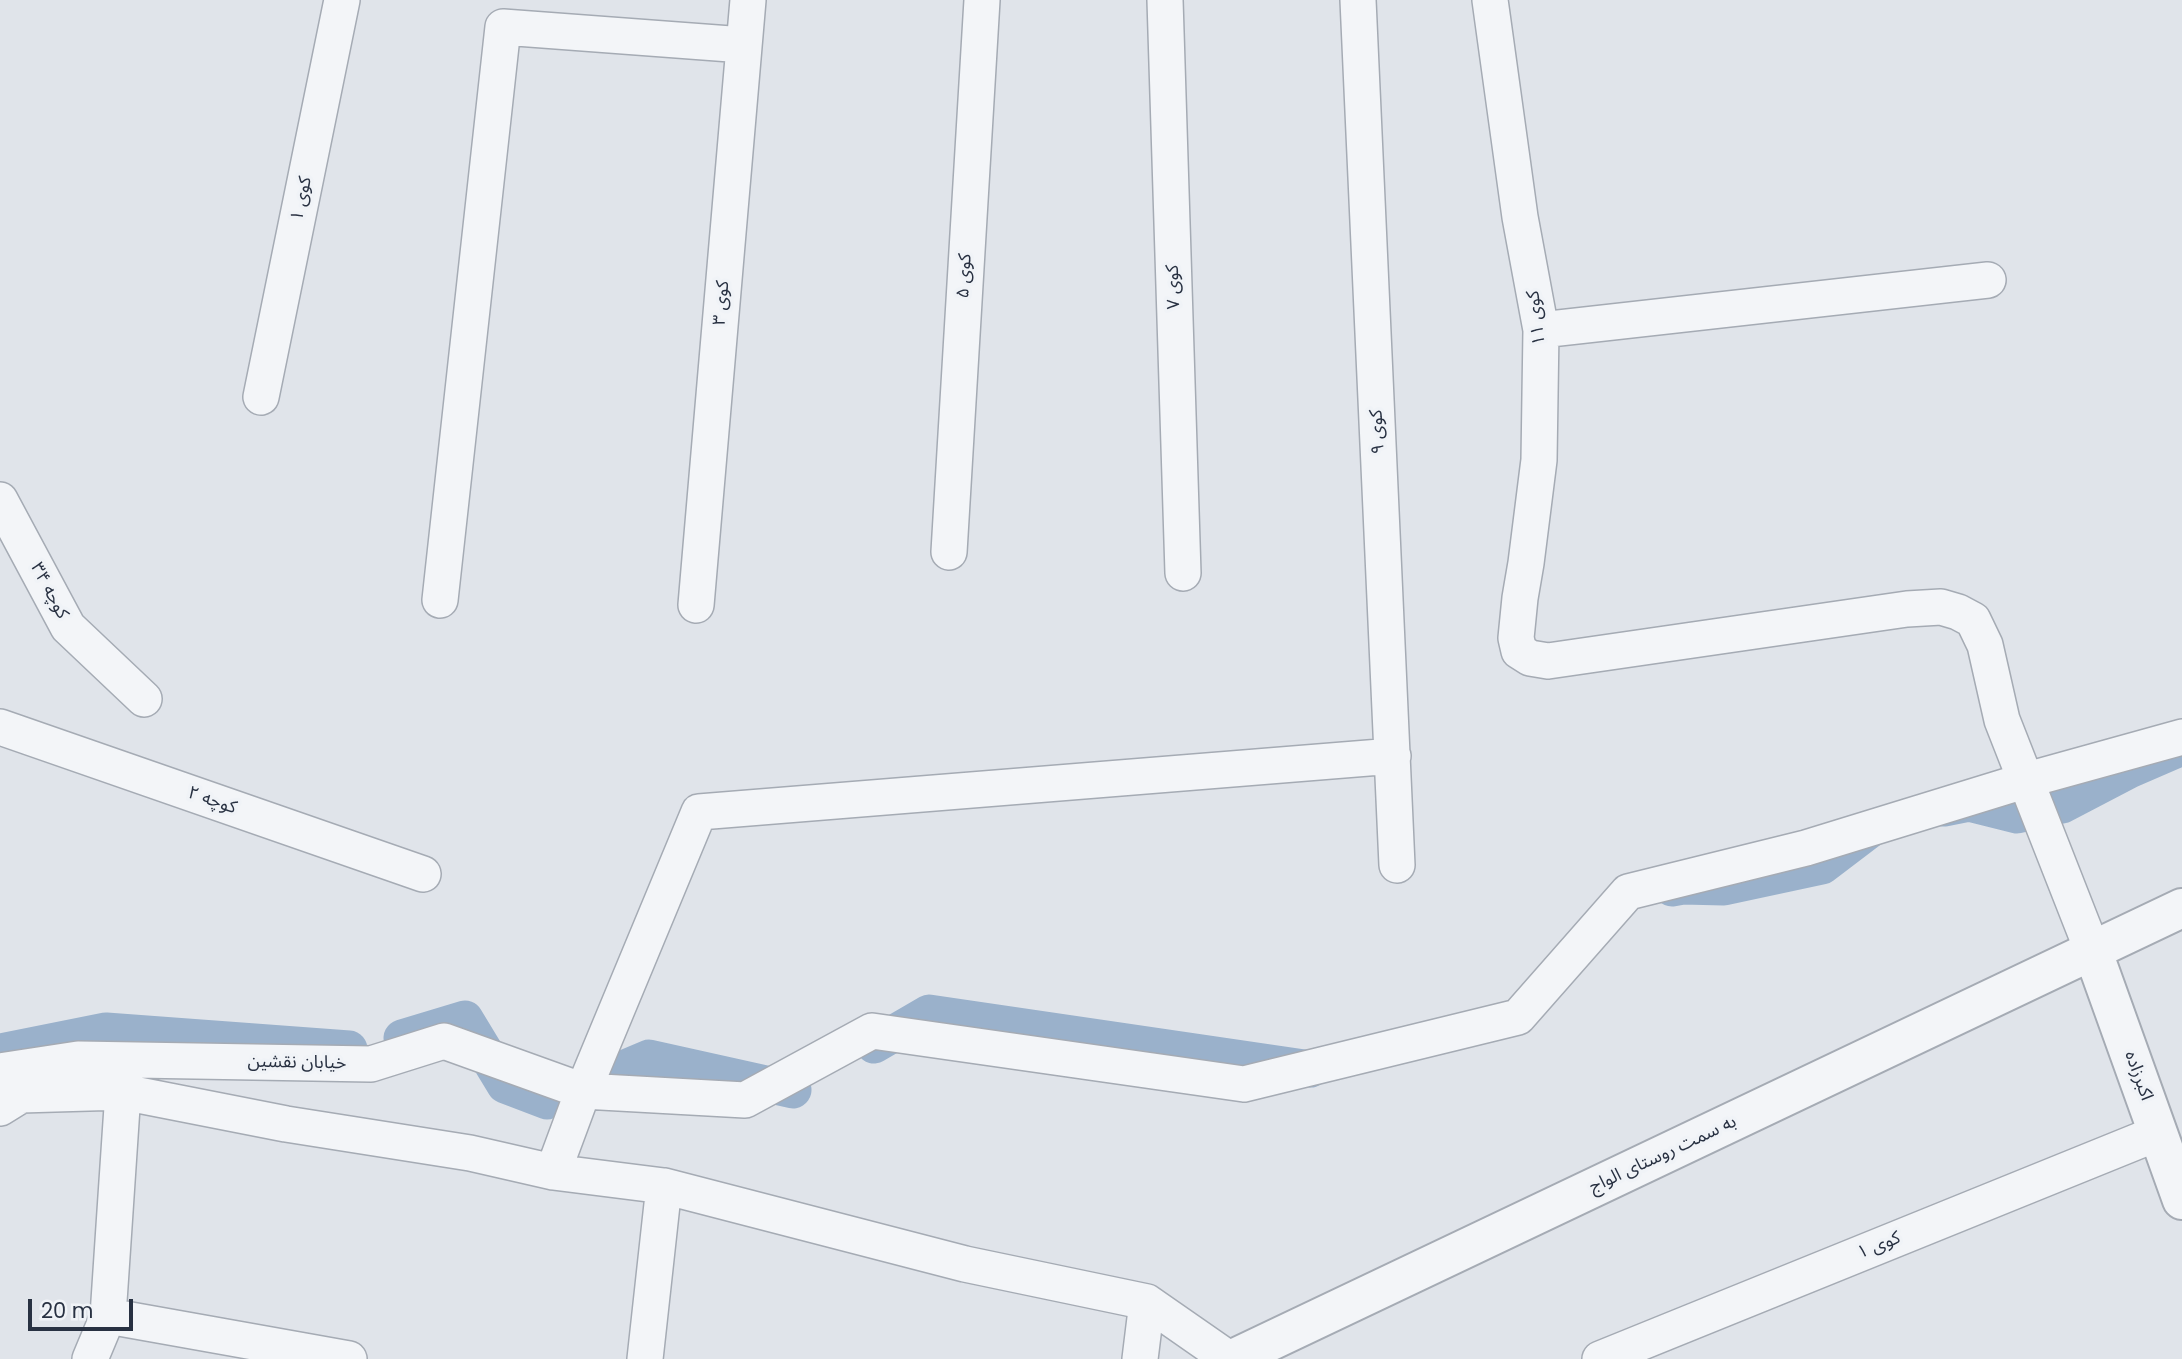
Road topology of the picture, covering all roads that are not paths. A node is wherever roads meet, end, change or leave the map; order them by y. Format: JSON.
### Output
{"nodes":[{"id":1,"x":342,"y":0,"type":"edge"},
{"id":2,"x":748,"y":0,"type":"edge"},
{"id":3,"x":982,"y":0,"type":"edge"},
{"id":4,"x":1165,"y":0,"type":"edge"},
{"id":5,"x":1358,"y":0,"type":"edge"},
{"id":6,"x":1490,"y":0,"type":"edge"},
{"id":7,"x":744,"y":45,"type":"junction"},
{"id":8,"x":1988,"y":280,"type":"dead end"},
{"id":9,"x":1541,"y":330,"type":"junction"},
{"id":10,"x":261,"y":397,"type":"dead end"},
{"id":11,"x":0,"y":500,"type":"edge"},
{"id":12,"x":950,"y":552,"type":"dead end"},
{"id":13,"x":1183,"y":573,"type":"dead end"},
{"id":14,"x":440,"y":600,"type":"dead end"},
{"id":15,"x":696,"y":605,"type":"dead end"},
{"id":16,"x":144,"y":699,"type":"dead end"},
{"id":17,"x":0,"y":727,"type":"edge"},
{"id":18,"x":2182,"y":737,"type":"edge"},
{"id":19,"x":1393,"y":756,"type":"junction"},
{"id":20,"x":2027,"y":780,"type":"junction"},
{"id":21,"x":1397,"y":865,"type":"dead end"},
{"id":22,"x":423,"y":874,"type":"dead end"},
{"id":23,"x":2182,"y":908,"type":"edge"},
{"id":24,"x":2093,"y":952,"type":"junction"},
{"id":25,"x":0,"y":1071,"type":"edge"},
{"id":26,"x":583,"y":1091,"type":"junction"},
{"id":27,"x":123,"y":1092,"type":"junction"},
{"id":28,"x":0,"y":1108,"type":"edge"},
{"id":29,"x":2158,"y":1133,"type":"junction"},
{"id":30,"x":554,"y":1171,"type":"junction"},
{"id":31,"x":664,"y":1186,"type":"junction"},
{"id":32,"x":2182,"y":1200,"type":"edge"},
{"id":33,"x":1147,"y":1302,"type":"junction"},
{"id":34,"x":108,"y":1316,"type":"junction"},
{"id":35,"x":89,"y":1359,"type":"edge"},
{"id":36,"x":349,"y":1359,"type":"edge"},
{"id":37,"x":645,"y":1359,"type":"edge"},
{"id":38,"x":1140,"y":1359,"type":"edge"},
{"id":39,"x":1231,"y":1359,"type":"edge"},
{"id":40,"x":1600,"y":1359,"type":"edge"}],
"edges":[{"from":1,"to":10,"type":"street","name":"کوی ۱"},
{"from":2,"to":7,"type":"street","name":"کوی ۳"},
{"from":3,"to":12,"type":"street","name":"کوی ۵"},
{"from":4,"to":13,"type":"street","name":"کوی ۷"},
{"from":5,"to":19,"type":"street","name":"کوی ۹"},
{"from":6,"to":9,"type":"street","name":"کوی ۱۱"},
{"from":7,"to":14,"type":"street"},
{"from":7,"to":15,"type":"street","name":"کوی ۳"},
{"from":8,"to":9,"type":"street"},
{"from":9,"to":20,"type":"street","name":"کوی ۱۱"},
{"from":11,"to":16,"type":"street","name":"کوچه ۳۴"},
{"from":17,"to":22,"type":"street","name":"کوچه ۲"},
{"from":18,"to":20,"type":"street","name":"خیابان نقشین"},
{"from":19,"to":21,"type":"street","name":"کوی ۹"},
{"from":19,"to":26,"type":"street"},
{"from":20,"to":24,"type":"street"},
{"from":20,"to":26,"type":"street","name":"خیابان نقشین"},
{"from":23,"to":24,"type":"street","name":"به سمت روستای الواج"},
{"from":24,"to":29,"type":"street","name":"اکبرزاده"},
{"from":24,"to":39,"type":"street","name":"به سمت روستای الواج"},
{"from":25,"to":26,"type":"street","name":"خیابان نقشین"},
{"from":26,"to":30,"type":"street"},
{"from":27,"to":28,"type":"street"},
{"from":27,"to":30,"type":"street"},
{"from":27,"to":34,"type":"street"},
{"from":29,"to":32,"type":"street","name":"اکبرزاده"},
{"from":29,"to":40,"type":"street","name":"کوی ۱"},
{"from":30,"to":31,"type":"street"},
{"from":31,"to":33,"type":"street"},
{"from":31,"to":37,"type":"street"},
{"from":33,"to":38,"type":"street"},
{"from":33,"to":39,"type":"street"},
{"from":34,"to":35,"type":"street"},
{"from":34,"to":36,"type":"street"}]}
